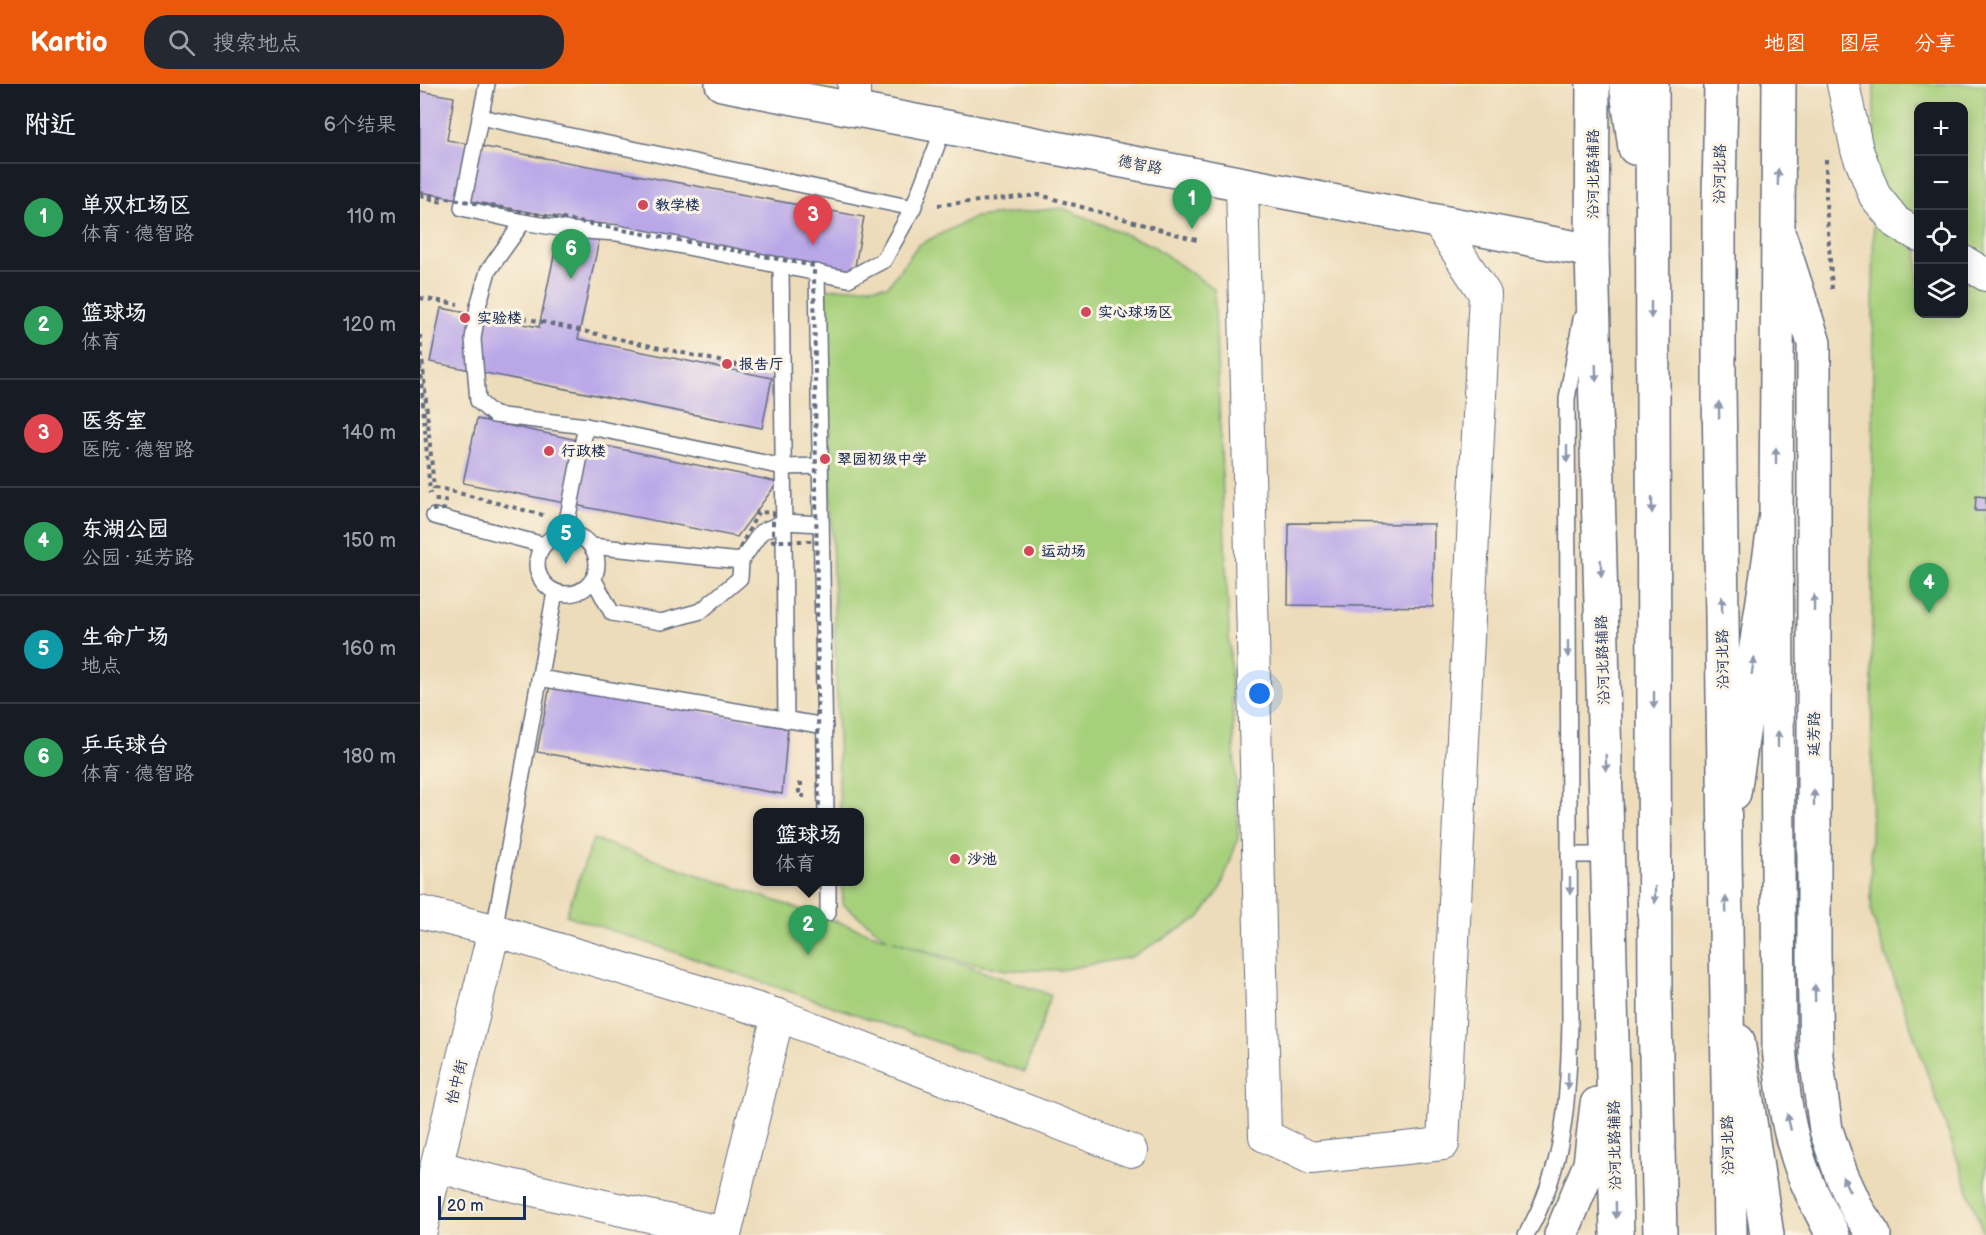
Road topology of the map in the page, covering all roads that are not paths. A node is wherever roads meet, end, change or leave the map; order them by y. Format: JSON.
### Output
{"nodes":[{"id":1,"x":487,"y":84,"type":"edge"},
{"id":2,"x":722,"y":84,"type":"edge"},
{"id":3,"x":1593,"y":84,"type":"edge"},
{"id":4,"x":1626,"y":84,"type":"edge"},
{"id":5,"x":1652,"y":84,"type":"edge"},
{"id":6,"x":1721,"y":84,"type":"edge"},
{"id":7,"x":1779,"y":84,"type":"edge"},
{"id":8,"x":1843,"y":84,"type":"edge"},
{"id":9,"x":854,"y":97,"type":"edge"},
{"id":10,"x":480,"y":117,"type":"junction"},
{"id":11,"x":944,"y":127,"type":"junction"},
{"id":12,"x":1242,"y":184,"type":"junction"},
{"id":13,"x":913,"y":208,"type":"junction"},
{"id":14,"x":523,"y":222,"type":"junction"},
{"id":15,"x":1438,"y":222,"type":"junction"},
{"id":16,"x":1777,"y":226,"type":"junction"},
{"id":17,"x":1914,"y":233,"type":"edge"},
{"id":18,"x":1592,"y":251,"type":"junction"},
{"id":19,"x":1651,"y":263,"type":"junction"},
{"id":20,"x":1967,"y":264,"type":"edge"},
{"id":21,"x":781,"y":265,"type":"junction"},
{"id":22,"x":817,"y":272,"type":"junction"},
{"id":23,"x":1986,"y":275,"type":"edge"},
{"id":24,"x":586,"y":426,"type":"junction"},
{"id":25,"x":820,"y":466,"type":"junction"},
{"id":26,"x":784,"y":467,"type":"junction"},
{"id":27,"x":1776,"y":514,"type":"junction"},
{"id":28,"x":434,"y":516,"type":"dead end"},
{"id":29,"x":784,"y":522,"type":"junction"},
{"id":30,"x":821,"y":524,"type":"junction"},
{"id":31,"x":566,"y":534,"type":"junction"},
{"id":32,"x":544,"y":545,"type":"junction"},
{"id":33,"x":591,"y":546,"type":"junction"},
{"id":34,"x":741,"y":554,"type":"junction"},
{"id":35,"x":594,"y":580,"type":"junction"},
{"id":36,"x":555,"y":592,"type":"junction"},
{"id":37,"x":539,"y":678,"type":"junction"},
{"id":38,"x":786,"y":720,"type":"junction"},
{"id":39,"x":825,"y":726,"type":"junction"},
{"id":40,"x":826,"y":808,"type":"edge"},
{"id":41,"x":1725,"y":848,"type":"junction"},
{"id":42,"x":1569,"y":855,"type":"junction"},
{"id":43,"x":1592,"y":855,"type":"dead end"},
{"id":44,"x":828,"y":886,"type":"edge"},
{"id":45,"x":420,"y":912,"type":"edge"},
{"id":46,"x":828,"y":912,"type":"dead end"},
{"id":47,"x":494,"y":930,"type":"junction"},
{"id":48,"x":1726,"y":963,"type":"junction"},
{"id":49,"x":1612,"y":980,"type":"junction"},
{"id":50,"x":778,"y":1015,"type":"junction"},
{"id":51,"x":1658,"y":1150,"type":"junction"},
{"id":52,"x":1131,"y":1151,"type":"dead end"},
{"id":53,"x":436,"y":1166,"type":"junction"},
{"id":54,"x":420,"y":1234,"type":"edge"},
{"id":55,"x":725,"y":1234,"type":"edge"},
{"id":56,"x":1526,"y":1235,"type":"edge"},
{"id":57,"x":1561,"y":1235,"type":"edge"},
{"id":58,"x":1617,"y":1235,"type":"edge"},
{"id":59,"x":1647,"y":1235,"type":"edge"},
{"id":60,"x":1660,"y":1235,"type":"edge"},
{"id":61,"x":1730,"y":1235,"type":"edge"},
{"id":62,"x":1767,"y":1235,"type":"edge"},
{"id":63,"x":1833,"y":1235,"type":"edge"},
{"id":64,"x":1874,"y":1235,"type":"edge"}],
"edges":[{"from":1,"to":10,"type":"lane"},
{"from":2,"to":9,"type":"main road","name":"德智路"},
{"from":3,"to":18,"type":"main road","name":"沿河北路辅路"},
{"from":4,"to":19,"type":"main road"},
{"from":5,"to":19,"type":"main road"},
{"from":41,"to":6,"type":"main road","name":"沿河北路","one_way":true},
{"from":16,"to":7,"type":"main road","one_way":true},
{"from":8,"to":17,"type":"street"},
{"from":9,"to":11,"type":"main road","name":"德智路"},
{"from":10,"to":13,"type":"lane"},
{"from":10,"to":14,"type":"lane"},
{"from":11,"to":12,"type":"main road","name":"德智路"},
{"from":11,"to":13,"type":"lane"},
{"from":12,"to":15,"type":"main road","name":"德智路"},
{"from":12,"to":15,"type":"street"},
{"from":13,"to":22,"type":"lane"},
{"from":14,"to":21,"type":"lane"},
{"from":14,"to":24,"type":"lane"},
{"from":15,"to":18,"type":"main road","name":"德智路"},
{"from":27,"to":16,"type":"main road","one_way":true},
{"from":64,"to":16,"type":"main road","name":"延芳路","one_way":true},
{"from":18,"to":42,"type":"lane","one_way":true},
{"from":18,"to":49,"type":"main road","name":"沿河北路辅路","one_way":true},
{"from":19,"to":51,"type":"main road","one_way":true},
{"from":20,"to":23,"type":"street"},
{"from":21,"to":22,"type":"lane"},
{"from":21,"to":26,"type":"lane"},
{"from":22,"to":25,"type":"lane"},
{"from":24,"to":26,"type":"lane"},
{"from":24,"to":31,"type":"lane"},
{"from":25,"to":26,"type":"lane"},
{"from":25,"to":30,"type":"lane"},
{"from":26,"to":29,"type":"lane"},
{"from":41,"to":27,"type":"main road","one_way":true},
{"from":63,"to":27,"type":"main road","one_way":true},
{"from":28,"to":32,"type":"lane"},
{"from":29,"to":30,"type":"lane"},
{"from":29,"to":34,"type":"lane"},
{"from":29,"to":38,"type":"lane"},
{"from":30,"to":39,"type":"lane"},
{"from":31,"to":32,"type":"lane"},
{"from":31,"to":33,"type":"lane"},
{"from":32,"to":36,"type":"lane"},
{"from":33,"to":34,"type":"lane"},
{"from":33,"to":35,"type":"lane"},
{"from":34,"to":35,"type":"lane"},
{"from":35,"to":36,"type":"lane"},
{"from":36,"to":37,"type":"lane"},
{"from":37,"to":38,"type":"lane"},
{"from":37,"to":47,"type":"lane"},
{"from":38,"to":39,"type":"lane"},
{"from":39,"to":40,"type":"lane"},
{"from":48,"to":41,"type":"main road","name":"沿河北路","one_way":true},
{"from":42,"to":43,"type":"lane"},
{"from":42,"to":56,"type":"lane","one_way":true},
{"from":44,"to":46,"type":"lane"},
{"from":45,"to":47,"type":"street"},
{"from":47,"to":50,"type":"street"},
{"from":47,"to":53,"type":"street","name":"怡中街"},
{"from":48,"to":61,"type":"main road","name":"沿河北路"},
{"from":48,"to":62,"type":"main road"},
{"from":49,"to":57,"type":"main road"},
{"from":49,"to":58,"type":"main road","name":"沿河北路辅路","one_way":true},
{"from":50,"to":52,"type":"street"},
{"from":50,"to":55,"type":"street"},
{"from":51,"to":59,"type":"main road"},
{"from":51,"to":60,"type":"main road"},
{"from":53,"to":54,"type":"street","name":"怡中街"},
{"from":53,"to":55,"type":"street"}]}
